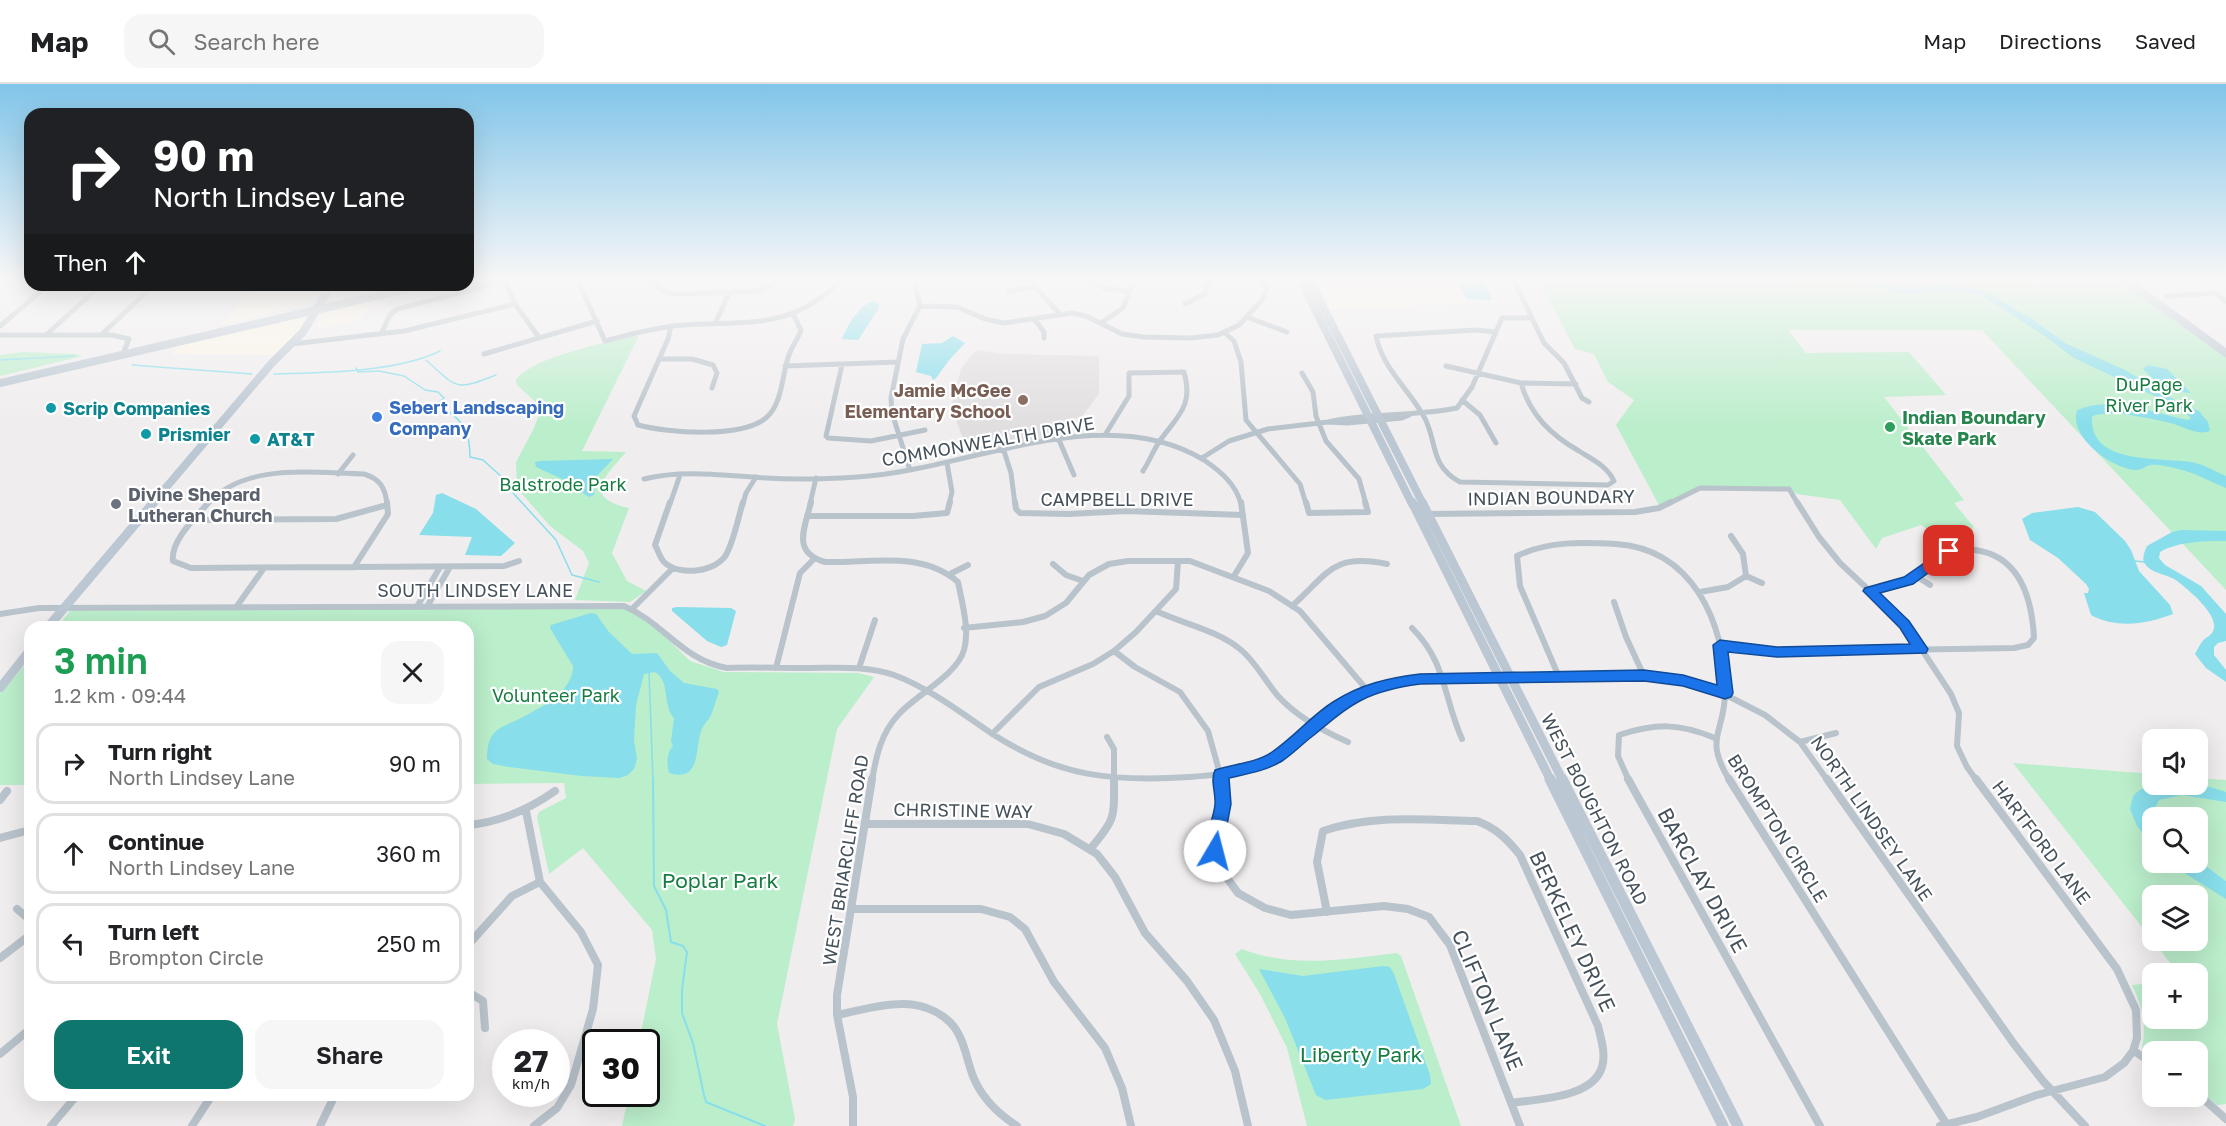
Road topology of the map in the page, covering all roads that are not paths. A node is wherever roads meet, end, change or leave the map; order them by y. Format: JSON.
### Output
{"nodes":[{"id":1,"x":52,"y":330,"type":"edge"},
{"id":2,"x":106,"y":330,"type":"edge"},
{"id":3,"x":221,"y":330,"type":"edge"},
{"id":4,"x":305,"y":330,"type":"edge"},
{"id":5,"x":383,"y":330,"type":"edge"},
{"id":6,"x":410,"y":330,"type":"edge"},
{"id":7,"x":533,"y":330,"type":"edge"},
{"id":8,"x":563,"y":330,"type":"edge"},
{"id":9,"x":601,"y":330,"type":"edge"},
{"id":10,"x":653,"y":330,"type":"edge"},
{"id":11,"x":669,"y":330,"type":"edge"},
{"id":12,"x":801,"y":330,"type":"edge"},
{"id":13,"x":907,"y":330,"type":"edge"},
{"id":14,"x":1042,"y":330,"type":"edge"},
{"id":15,"x":1114,"y":330,"type":"edge"},
{"id":16,"x":1230,"y":330,"type":"edge"},
{"id":17,"x":1281,"y":330,"type":"edge"},
{"id":18,"x":1327,"y":330,"type":"edge"},
{"id":19,"x":1332,"y":330,"type":"edge"},
{"id":20,"x":1538,"y":330,"type":"edge"},
{"id":21,"x":2197,"y":330,"type":"edge"},
{"id":22,"x":1287,"y":332,"type":"dead end"},
{"id":23,"x":1495,"y":332,"type":"joint"},
{"id":24,"x":1225,"y":333,"type":"junction"},
{"id":25,"x":101,"y":334,"type":"junction"},
{"id":26,"x":381,"y":334,"type":"junction"},
{"id":27,"x":0,"y":335,"type":"edge"},
{"id":28,"x":46,"y":335,"type":"junction"},
{"id":29,"x":538,"y":336,"type":"junction"},
{"id":30,"x":1044,"y":338,"type":"dead end"},
{"id":31,"x":292,"y":344,"type":"junction"},
{"id":32,"x":2222,"y":347,"type":"edge"},
{"id":33,"x":124,"y":352,"type":"junction"},
{"id":34,"x":2226,"y":353,"type":"edge"},
{"id":35,"x":484,"y":354,"type":"dead end"},
{"id":36,"x":659,"y":359,"type":"junction"},
{"id":37,"x":898,"y":362,"type":"junction"},
{"id":38,"x":842,"y":365,"type":"junction"},
{"id":39,"x":785,"y":366,"type":"junction"},
{"id":40,"x":1446,"y":366,"type":"dead end"},
{"id":41,"x":1479,"y":372,"type":"junction"},
{"id":42,"x":1302,"y":373,"type":"dead end"},
{"id":43,"x":0,"y":381,"type":"edge"},
{"id":44,"x":1521,"y":383,"type":"junction"},
{"id":45,"x":1576,"y":384,"type":"junction"},
{"id":46,"x":712,"y":388,"type":"dead end"},
{"id":47,"x":1462,"y":400,"type":"junction"},
{"id":48,"x":1589,"y":402,"type":"dead end"},
{"id":49,"x":1422,"y":414,"type":"junction"},
{"id":50,"x":1373,"y":418,"type":"junction"},
{"id":51,"x":1318,"y":423,"type":"junction"},
{"id":52,"x":925,"y":430,"type":"dead end"},
{"id":53,"x":1256,"y":431,"type":"junction"},
{"id":54,"x":1105,"y":435,"type":"junction"},
{"id":55,"x":898,"y":437,"type":"junction"},
{"id":56,"x":1059,"y":440,"type":"junction"},
{"id":57,"x":1158,"y":443,"type":"junction"},
{"id":58,"x":1496,"y":444,"type":"dead end"},
{"id":59,"x":1005,"y":451,"type":"junction"},
{"id":60,"x":353,"y":455,"type":"dead end"},
{"id":61,"x":1202,"y":458,"type":"junction"},
{"id":62,"x":947,"y":463,"type":"junction"},
{"id":63,"x":910,"y":470,"type":"junction"},
{"id":64,"x":1143,"y":471,"type":"dead end"},
{"id":65,"x":338,"y":474,"type":"junction"},
{"id":66,"x":680,"y":475,"type":"junction"},
{"id":67,"x":1074,"y":475,"type":"dead end"},
{"id":68,"x":756,"y":477,"type":"junction"},
{"id":69,"x":816,"y":478,"type":"junction"},
{"id":70,"x":644,"y":479,"type":"dead end"},
{"id":71,"x":1789,"y":489,"type":"joint"},
{"id":72,"x":387,"y":505,"type":"junction"},
{"id":73,"x":1422,"y":514,"type":"junction"},
{"id":74,"x":1243,"y":515,"type":"junction"},
{"id":75,"x":807,"y":516,"type":"junction"},
{"id":76,"x":196,"y":520,"type":"junction"},
{"id":77,"x":1731,"y":536,"type":"dead end"},
{"id":78,"x":814,"y":559,"type":"junction"},
{"id":79,"x":519,"y":561,"type":"dead end"},
{"id":80,"x":1178,"y":561,"type":"junction"},
{"id":81,"x":1053,"y":564,"type":"dead end"},
{"id":82,"x":1387,"y":564,"type":"dead end"},
{"id":83,"x":968,"y":565,"type":"dead end"},
{"id":84,"x":354,"y":567,"type":"junction"},
{"id":85,"x":440,"y":567,"type":"junction"},
{"id":86,"x":450,"y":567,"type":"junction"},
{"id":87,"x":264,"y":568,"type":"junction"},
{"id":88,"x":673,"y":568,"type":"junction"},
{"id":89,"x":952,"y":573,"type":"junction"},
{"id":90,"x":1234,"y":576,"type":"junction"},
{"id":91,"x":1746,"y":576,"type":"junction"},
{"id":92,"x":1916,"y":576,"type":"junction"},
{"id":93,"x":1083,"y":581,"type":"junction"},
{"id":94,"x":1762,"y":584,"type":"dead end"},
{"id":95,"x":1930,"y":585,"type":"dead end"},
{"id":96,"x":1870,"y":591,"type":"junction"},
{"id":97,"x":1700,"y":592,"type":"junction"},
{"id":98,"x":1614,"y":602,"type":"dead end"},
{"id":99,"x":418,"y":605,"type":"junction"},
{"id":100,"x":428,"y":605,"type":"junction"},
{"id":101,"x":237,"y":606,"type":"junction"},
{"id":102,"x":1292,"y":606,"type":"junction"},
{"id":103,"x":64,"y":608,"type":"junction"},
{"id":104,"x":632,"y":609,"type":"junction"},
{"id":105,"x":1156,"y":611,"type":"junction"},
{"id":106,"x":0,"y":614,"type":"edge"},
{"id":107,"x":875,"y":620,"type":"dead end"},
{"id":108,"x":53,"y":621,"type":"edge"},
{"id":109,"x":964,"y":628,"type":"junction"},
{"id":110,"x":1413,"y":628,"type":"dead end"},
{"id":111,"x":1720,"y":645,"type":"junction"},
{"id":112,"x":1921,"y":649,"type":"junction"},
{"id":113,"x":1114,"y":651,"type":"junction"},
{"id":114,"x":24,"y":655,"type":"edge"},
{"id":115,"x":24,"y":657,"type":"edge"},
{"id":116,"x":776,"y":668,"type":"junction"},
{"id":117,"x":859,"y":668,"type":"junction"},
{"id":118,"x":1644,"y":676,"type":"junction"},
{"id":119,"x":1559,"y":677,"type":"junction"},
{"id":120,"x":1499,"y":678,"type":"junction"},
{"id":121,"x":1510,"y":678,"type":"junction"},
{"id":122,"x":1442,"y":679,"type":"junction"},
{"id":123,"x":0,"y":680,"type":"edge"},
{"id":124,"x":0,"y":688,"type":"edge"},
{"id":125,"x":1368,"y":690,"type":"junction"},
{"id":126,"x":926,"y":691,"type":"junction"},
{"id":127,"x":1725,"y":693,"type":"junction"},
{"id":128,"x":1317,"y":725,"type":"junction"},
{"id":129,"x":1836,"y":733,"type":"dead end"},
{"id":130,"x":992,"y":734,"type":"junction"},
{"id":131,"x":1107,"y":737,"type":"dead end"},
{"id":132,"x":1715,"y":738,"type":"junction"},
{"id":133,"x":1462,"y":739,"type":"dead end"},
{"id":134,"x":1348,"y":742,"type":"dead end"},
{"id":135,"x":1800,"y":742,"type":"junction"},
{"id":136,"x":1221,"y":774,"type":"junction"},
{"id":137,"x":1115,"y":776,"type":"junction"},
{"id":138,"x":7,"y":791,"type":"dead end"},
{"id":139,"x":555,"y":791,"type":"dead end"},
{"id":140,"x":0,"y":800,"type":"edge"},
{"id":141,"x":526,"y":811,"type":"junction"},
{"id":142,"x":474,"y":824,"type":"edge"},
{"id":143,"x":865,"y":824,"type":"junction"},
{"id":144,"x":24,"y":832,"type":"edge"},
{"id":145,"x":0,"y":838,"type":"edge"},
{"id":146,"x":1091,"y":848,"type":"junction"},
{"id":147,"x":540,"y":882,"type":"junction"},
{"id":148,"x":17,"y":909,"type":"dead end"},
{"id":149,"x":852,"y":909,"type":"junction"},
{"id":150,"x":1327,"y":912,"type":"junction"},
{"id":151,"x":24,"y":915,"type":"edge"},
{"id":152,"x":474,"y":938,"type":"edge"},
{"id":153,"x":24,"y":940,"type":"edge"},
{"id":154,"x":0,"y":958,"type":"edge"},
{"id":155,"x":474,"y":996,"type":"edge"},
{"id":156,"x":837,"y":1015,"type":"junction"},
{"id":157,"x":485,"y":1028,"type":"dead end"},
{"id":158,"x":24,"y":1034,"type":"edge"},
{"id":159,"x":2134,"y":1051,"type":"junction"},
{"id":160,"x":0,"y":1054,"type":"edge"},
{"id":161,"x":2142,"y":1056,"type":"edge"},
{"id":162,"x":2052,"y":1090,"type":"junction"},
{"id":163,"x":72,"y":1101,"type":"edge"},
{"id":164,"x":208,"y":1101,"type":"edge"},
{"id":165,"x":332,"y":1101,"type":"edge"},
{"id":166,"x":1511,"y":1103,"type":"junction"},
{"id":167,"x":2208,"y":1103,"type":"edge"},
{"id":168,"x":2226,"y":1119,"type":"edge"},
{"id":169,"x":51,"y":1126,"type":"edge"},
{"id":170,"x":192,"y":1126,"type":"edge"},
{"id":171,"x":320,"y":1126,"type":"edge"},
{"id":172,"x":534,"y":1126,"type":"edge"},
{"id":173,"x":853,"y":1126,"type":"edge"},
{"id":174,"x":1017,"y":1126,"type":"edge"},
{"id":175,"x":1131,"y":1126,"type":"edge"},
{"id":176,"x":1248,"y":1126,"type":"edge"},
{"id":177,"x":1520,"y":1126,"type":"edge"},
{"id":178,"x":1722,"y":1126,"type":"edge"},
{"id":179,"x":1738,"y":1126,"type":"edge"},
{"id":180,"x":1820,"y":1126,"type":"edge"},
{"id":181,"x":1944,"y":1126,"type":"edge"},
{"id":182,"x":2085,"y":1126,"type":"edge"}],
"edges":[{"from":1,"to":28,"type":"street"},
{"from":2,"to":25,"type":"street"},
{"from":3,"to":33,"type":"main road"},
{"from":4,"to":31,"type":"main road"},
{"from":5,"to":26,"type":"street"},
{"from":6,"to":26,"type":"street"},
{"from":7,"to":29,"type":"street"},
{"from":8,"to":29,"type":"street"},
{"from":9,"to":10,"type":"street"},
{"from":11,"to":36,"type":"street"},
{"from":12,"to":39,"type":"street"},
{"from":13,"to":37,"type":"street"},
{"from":14,"to":30,"type":"street"},
{"from":15,"to":24,"type":"street"},
{"from":16,"to":24,"type":"street"},
{"from":17,"to":22,"type":"street"},
{"from":18,"to":50,"type":"main road","name":"WEST BOUGHTON ROAD"},
{"from":19,"to":50,"type":"main road","name":"WEST BOUGHTON ROAD"},
{"from":20,"to":45,"type":"street"},
{"from":21,"to":32,"type":"main road"},
{"from":23,"to":41,"type":"street"},
{"from":23,"to":49,"type":"street"},
{"from":24,"to":53,"type":"street"},
{"from":25,"to":28,"type":"street"},
{"from":25,"to":33,"type":"street"},
{"from":26,"to":31,"type":"street"},
{"from":27,"to":28,"type":"street"},
{"from":29,"to":35,"type":"street"},
{"from":31,"to":103,"type":"main road"},
{"from":32,"to":34,"type":"main road"},
{"from":33,"to":43,"type":"main road"},
{"from":36,"to":39,"type":"street"},
{"from":36,"to":46,"type":"street"},
{"from":37,"to":38,"type":"street"},
{"from":37,"to":55,"type":"street"},
{"from":38,"to":39,"type":"street"},
{"from":38,"to":55,"type":"street"},
{"from":40,"to":41,"type":"street"},
{"from":41,"to":44,"type":"street"},
{"from":41,"to":47,"type":"street"},
{"from":42,"to":51,"type":"street"},
{"from":44,"to":45,"type":"street"},
{"from":44,"to":49,"type":"street"},
{"from":45,"to":48,"type":"street"},
{"from":47,"to":49,"type":"street"},
{"from":47,"to":58,"type":"street"},
{"from":49,"to":50,"type":"street"},
{"from":50,"to":51,"type":"street"},
{"from":50,"to":73,"type":"main road","name":"WEST BOUGHTON ROAD"},
{"from":51,"to":53,"type":"street"},
{"from":51,"to":53,"type":"street"},
{"from":52,"to":55,"type":"street"},
{"from":53,"to":61,"type":"street"},
{"from":54,"to":56,"type":"street","name":"COMMONWEALTH DRIVE"},
{"from":54,"to":57,"type":"street","name":"COMMONWEALTH DRIVE"},
{"from":54,"to":57,"type":"street"},
{"from":55,"to":63,"type":"street"},
{"from":56,"to":59,"type":"street","name":"COMMONWEALTH DRIVE"},
{"from":56,"to":67,"type":"street"},
{"from":57,"to":61,"type":"street","name":"COMMONWEALTH DRIVE"},
{"from":57,"to":64,"type":"street"},
{"from":59,"to":62,"type":"street","name":"COMMONWEALTH DRIVE"},
{"from":59,"to":74,"type":"street","name":"CAMPBELL DRIVE"},
{"from":60,"to":65,"type":"street"},
{"from":61,"to":74,"type":"street","name":"COMMONWEALTH DRIVE"},
{"from":62,"to":63,"type":"street","name":"COMMONWEALTH DRIVE"},
{"from":62,"to":75,"type":"street"},
{"from":63,"to":69,"type":"street","name":"COMMONWEALTH DRIVE"},
{"from":65,"to":72,"type":"street"},
{"from":65,"to":76,"type":"street"},
{"from":66,"to":68,"type":"street","name":"COMMONWEALTH DRIVE"},
{"from":66,"to":70,"type":"street","name":"COMMONWEALTH DRIVE"},
{"from":66,"to":88,"type":"street"},
{"from":68,"to":69,"type":"street","name":"COMMONWEALTH DRIVE"},
{"from":68,"to":88,"type":"street"},
{"from":69,"to":75,"type":"street"},
{"from":71,"to":73,"type":"street","name":"INDIAN BOUNDARY"},
{"from":71,"to":96,"type":"street","name":"HARTFORD LANE"},
{"from":72,"to":76,"type":"street"},
{"from":72,"to":84,"type":"street"},
{"from":73,"to":120,"type":"main road","name":"WEST BOUGHTON ROAD"},
{"from":73,"to":121,"type":"main road","name":"WEST BOUGHTON ROAD"},
{"from":74,"to":90,"type":"street","name":"COMMONWEALTH DRIVE"},
{"from":75,"to":78,"type":"street"},
{"from":76,"to":87,"type":"street"},
{"from":77,"to":91,"type":"street"},
{"from":78,"to":89,"type":"street"},
{"from":78,"to":116,"type":"street"},
{"from":79,"to":86,"type":"street"},
{"from":80,"to":90,"type":"street"},
{"from":80,"to":93,"type":"street"},
{"from":80,"to":105,"type":"street"},
{"from":81,"to":93,"type":"street"},
{"from":82,"to":102,"type":"street"},
{"from":83,"to":89,"type":"street"},
{"from":84,"to":85,"type":"street"},
{"from":84,"to":87,"type":"street"},
{"from":85,"to":86,"type":"street"},
{"from":85,"to":99,"type":"street"},
{"from":86,"to":100,"type":"street"},
{"from":87,"to":101,"type":"street"},
{"from":88,"to":104,"type":"street"},
{"from":89,"to":109,"type":"street","name":"WEST BRIARCLIFF ROAD"},
{"from":90,"to":102,"type":"street"},
{"from":91,"to":94,"type":"street"},
{"from":91,"to":97,"type":"street"},
{"from":92,"to":95,"type":"street"},
{"from":92,"to":96,"type":"street"},
{"from":92,"to":112,"type":"street"},
{"from":93,"to":109,"type":"street"},
{"from":96,"to":112,"type":"street","name":"HARTFORD LANE"},
{"from":97,"to":111,"type":"street","name":"BROMPTON CIRCLE"},
{"from":97,"to":119,"type":"street","name":"BROMPTON CIRCLE"},
{"from":98,"to":118,"type":"street"},
{"from":99,"to":100,"type":"street","name":"SOUTH LINDSEY LANE"},
{"from":99,"to":101,"type":"street","name":"SOUTH LINDSEY LANE"},
{"from":100,"to":104,"type":"street","name":"SOUTH LINDSEY LANE"},
{"from":101,"to":103,"type":"street","name":"SOUTH LINDSEY LANE"},
{"from":102,"to":125,"type":"street"},
{"from":103,"to":106,"type":"street","name":"SOUTH LINDSEY LANE"},
{"from":103,"to":108,"type":"main road"},
{"from":104,"to":116,"type":"street","name":"SOUTH LINDSEY LANE"},
{"from":105,"to":113,"type":"street"},
{"from":105,"to":128,"type":"street"},
{"from":107,"to":117,"type":"street"},
{"from":109,"to":126,"type":"street","name":"WEST BRIARCLIFF ROAD"},
{"from":110,"to":122,"type":"street"},
{"from":111,"to":112,"type":"street"},
{"from":111,"to":127,"type":"street","name":"BROMPTON CIRCLE"},
{"from":112,"to":159,"type":"street","name":"HARTFORD LANE"},
{"from":113,"to":130,"type":"street"},
{"from":113,"to":136,"type":"street","name":"CLIFTON LANE"},
{"from":114,"to":123,"type":"main road"},
{"from":115,"to":124,"type":"main road"},
{"from":116,"to":117,"type":"street","name":"SOUTH LINDSEY LANE"},
{"from":117,"to":126,"type":"street","name":"SOUTH LINDSEY LANE"},
{"from":118,"to":119,"type":"street","name":"NORTH LINDSEY LANE"},
{"from":118,"to":127,"type":"street","name":"NORTH LINDSEY LANE"},
{"from":119,"to":121,"type":"street","name":"NORTH LINDSEY LANE"},
{"from":120,"to":121,"type":"street"},
{"from":120,"to":122,"type":"street"},
{"from":120,"to":178,"type":"main road","name":"WEST BOUGHTON ROAD"},
{"from":121,"to":179,"type":"main road","name":"WEST BOUGHTON ROAD"},
{"from":122,"to":125,"type":"street"},
{"from":122,"to":133,"type":"street"},
{"from":125,"to":128,"type":"street"},
{"from":126,"to":130,"type":"street"},
{"from":126,"to":143,"type":"street","name":"WEST BRIARCLIFF ROAD"},
{"from":127,"to":132,"type":"street","name":"BROMPTON CIRCLE"},
{"from":127,"to":135,"type":"street","name":"NORTH LINDSEY LANE"},
{"from":128,"to":134,"type":"street"},
{"from":128,"to":136,"type":"street"},
{"from":129,"to":135,"type":"street"},
{"from":130,"to":137,"type":"street"},
{"from":131,"to":137,"type":"street"},
{"from":132,"to":180,"type":"street","name":"BARCLAY DRIVE"},
{"from":132,"to":181,"type":"street","name":"BROMPTON CIRCLE"},
{"from":135,"to":162,"type":"street","name":"NORTH LINDSEY LANE"},
{"from":136,"to":137,"type":"street"},
{"from":136,"to":150,"type":"street","name":"CLIFTON LANE"},
{"from":137,"to":146,"type":"street"},
{"from":138,"to":140,"type":"street"},
{"from":139,"to":141,"type":"street"},
{"from":141,"to":142,"type":"street"},
{"from":141,"to":147,"type":"street"},
{"from":143,"to":146,"type":"street","name":"CHRISTINE WAY"},
{"from":143,"to":149,"type":"street","name":"WEST BRIARCLIFF ROAD"},
{"from":144,"to":145,"type":"street"},
{"from":146,"to":176,"type":"street","name":"CHRISTINE WAY"},
{"from":147,"to":152,"type":"street"},
{"from":147,"to":172,"type":"street"},
{"from":148,"to":151,"type":"street"},
{"from":149,"to":156,"type":"street","name":"WEST BRIARCLIFF ROAD"},
{"from":149,"to":175,"type":"street"},
{"from":150,"to":166,"type":"street","name":"CLIFTON LANE"},
{"from":150,"to":166,"type":"street","name":"BERKELEY DRIVE"},
{"from":153,"to":154,"type":"street"},
{"from":155,"to":157,"type":"street"},
{"from":156,"to":173,"type":"street","name":"WEST BRIARCLIFF ROAD"},
{"from":156,"to":174,"type":"street"},
{"from":158,"to":160,"type":"street"},
{"from":159,"to":161,"type":"street"},
{"from":159,"to":162,"type":"street"},
{"from":162,"to":181,"type":"street"},
{"from":162,"to":182,"type":"street","name":"NORTH LINDSEY LANE"},
{"from":163,"to":169,"type":"street"},
{"from":164,"to":170,"type":"street"},
{"from":165,"to":171,"type":"street"},
{"from":166,"to":177,"type":"street","name":"CLIFTON LANE"},
{"from":167,"to":168,"type":"street"}]}
